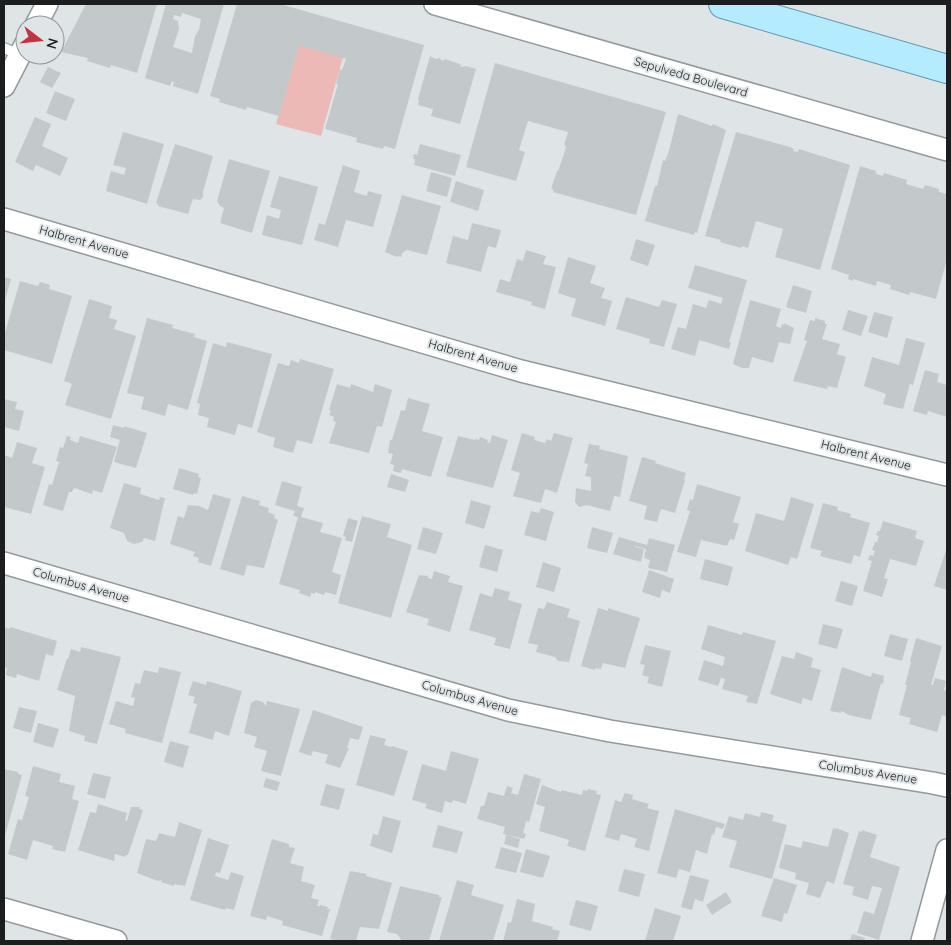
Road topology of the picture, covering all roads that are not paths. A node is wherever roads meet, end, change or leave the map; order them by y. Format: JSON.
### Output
{"nodes":[{"id":1,"x":435,"y":4,"type":"edge"},
{"id":2,"x":723,"y":4,"type":"edge"},
{"id":3,"x":15,"y":53,"type":"edge"},
{"id":4,"x":947,"y":69,"type":"edge"},
{"id":5,"x":4,"y":86,"type":"edge"},
{"id":6,"x":947,"y":150,"type":"edge"},
{"id":7,"x":4,"y":219,"type":"edge"},
{"id":8,"x":947,"y":475,"type":"edge"},
{"id":9,"x":4,"y":563,"type":"edge"},
{"id":10,"x":947,"y":786,"type":"edge"},
{"id":11,"x":947,"y":850,"type":"edge"},
{"id":12,"x":4,"y":909,"type":"edge"},
{"id":13,"x":116,"y":941,"type":"edge"},
{"id":14,"x":922,"y":941,"type":"edge"}],
"edges":[{"from":1,"to":6,"type":"street","name":"Sepulveda Boulevard"},
{"from":2,"to":4,"type":"main road"},
{"from":3,"to":5,"type":"street"},
{"from":7,"to":8,"type":"street","name":"Halbrent Avenue"},
{"from":9,"to":10,"type":"street","name":"Columbus Avenue"},
{"from":11,"to":14,"type":"street"},
{"from":12,"to":13,"type":"street"}]}
